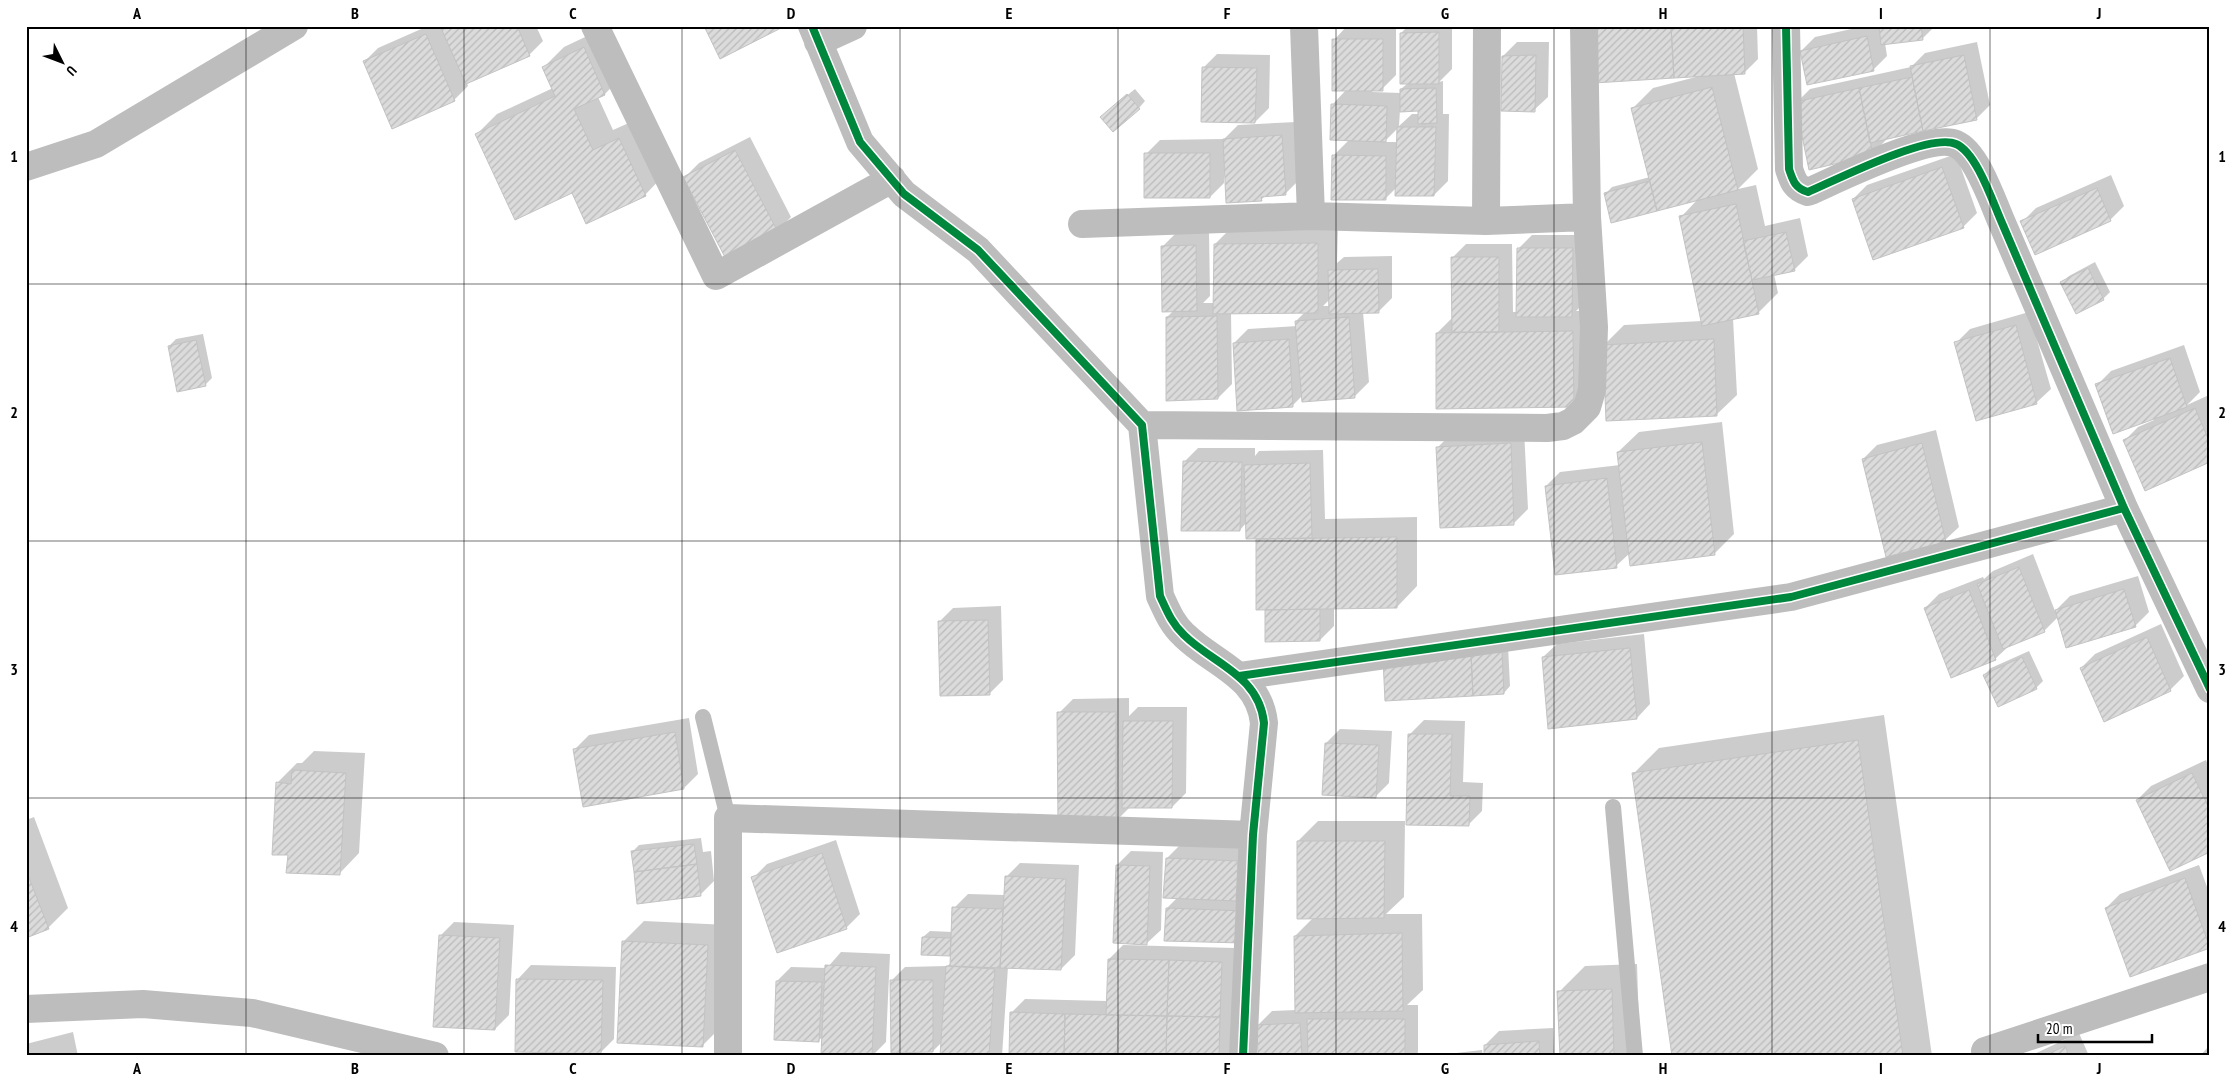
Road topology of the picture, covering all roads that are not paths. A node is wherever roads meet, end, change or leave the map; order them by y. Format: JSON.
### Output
{"nodes":[{"id":1,"x":294,"y":26,"type":"edge"},
{"id":2,"x":595,"y":26,"type":"edge"},
{"id":3,"x":853,"y":26,"type":"edge"},
{"id":4,"x":1304,"y":26,"type":"edge"},
{"id":5,"x":1487,"y":26,"type":"edge"},
{"id":6,"x":1584,"y":26,"type":"edge"},
{"id":7,"x":1786,"y":26,"type":"edge"},
{"id":8,"x":815,"y":34,"type":"edge"},
{"id":9,"x":26,"y":166,"type":"edge"},
{"id":10,"x":892,"y":179,"type":"junction"},
{"id":11,"x":1310,"y":216,"type":"junction"},
{"id":12,"x":1587,"y":216,"type":"junction"},
{"id":13,"x":1486,"y":221,"type":"junction"},
{"id":14,"x":1082,"y":224,"type":"dead end"},
{"id":15,"x":1142,"y":425,"type":"junction"},
{"id":16,"x":2124,"y":508,"type":"junction"},
{"id":17,"x":1238,"y":676,"type":"junction"},
{"id":18,"x":2210,"y":689,"type":"edge"},
{"id":19,"x":703,"y":717,"type":"dead end"},
{"id":20,"x":1613,"y":807,"type":"dead end"},
{"id":21,"x":728,"y":818,"type":"junction"},
{"id":22,"x":1253,"y":835,"type":"junction"},
{"id":23,"x":2210,"y":977,"type":"edge"},
{"id":24,"x":26,"y":1009,"type":"edge"},
{"id":25,"x":1985,"y":1051,"type":"dead end"},
{"id":26,"x":435,"y":1056,"type":"edge"},
{"id":27,"x":728,"y":1056,"type":"edge"},
{"id":28,"x":1244,"y":1056,"type":"edge"},
{"id":29,"x":1635,"y":1056,"type":"edge"}],
"edges":[{"from":1,"to":9,"type":"street"},
{"from":2,"to":10,"type":"street"},
{"from":3,"to":8,"type":"street"},
{"from":4,"to":11,"type":"street"},
{"from":5,"to":13,"type":"street"},
{"from":6,"to":12,"type":"street"},
{"from":7,"to":16,"type":"street"},
{"from":8,"to":10,"type":"street"},
{"from":10,"to":15,"type":"street"},
{"from":11,"to":13,"type":"street"},
{"from":11,"to":14,"type":"street"},
{"from":12,"to":13,"type":"street"},
{"from":12,"to":15,"type":"street"},
{"from":15,"to":17,"type":"street"},
{"from":16,"to":17,"type":"street"},
{"from":16,"to":18,"type":"street"},
{"from":17,"to":22,"type":"street"},
{"from":19,"to":21,"type":"lane"},
{"from":20,"to":29,"type":"lane"},
{"from":21,"to":22,"type":"street"},
{"from":21,"to":27,"type":"street"},
{"from":22,"to":28,"type":"street"},
{"from":23,"to":25,"type":"street"},
{"from":24,"to":26,"type":"street"}]}
